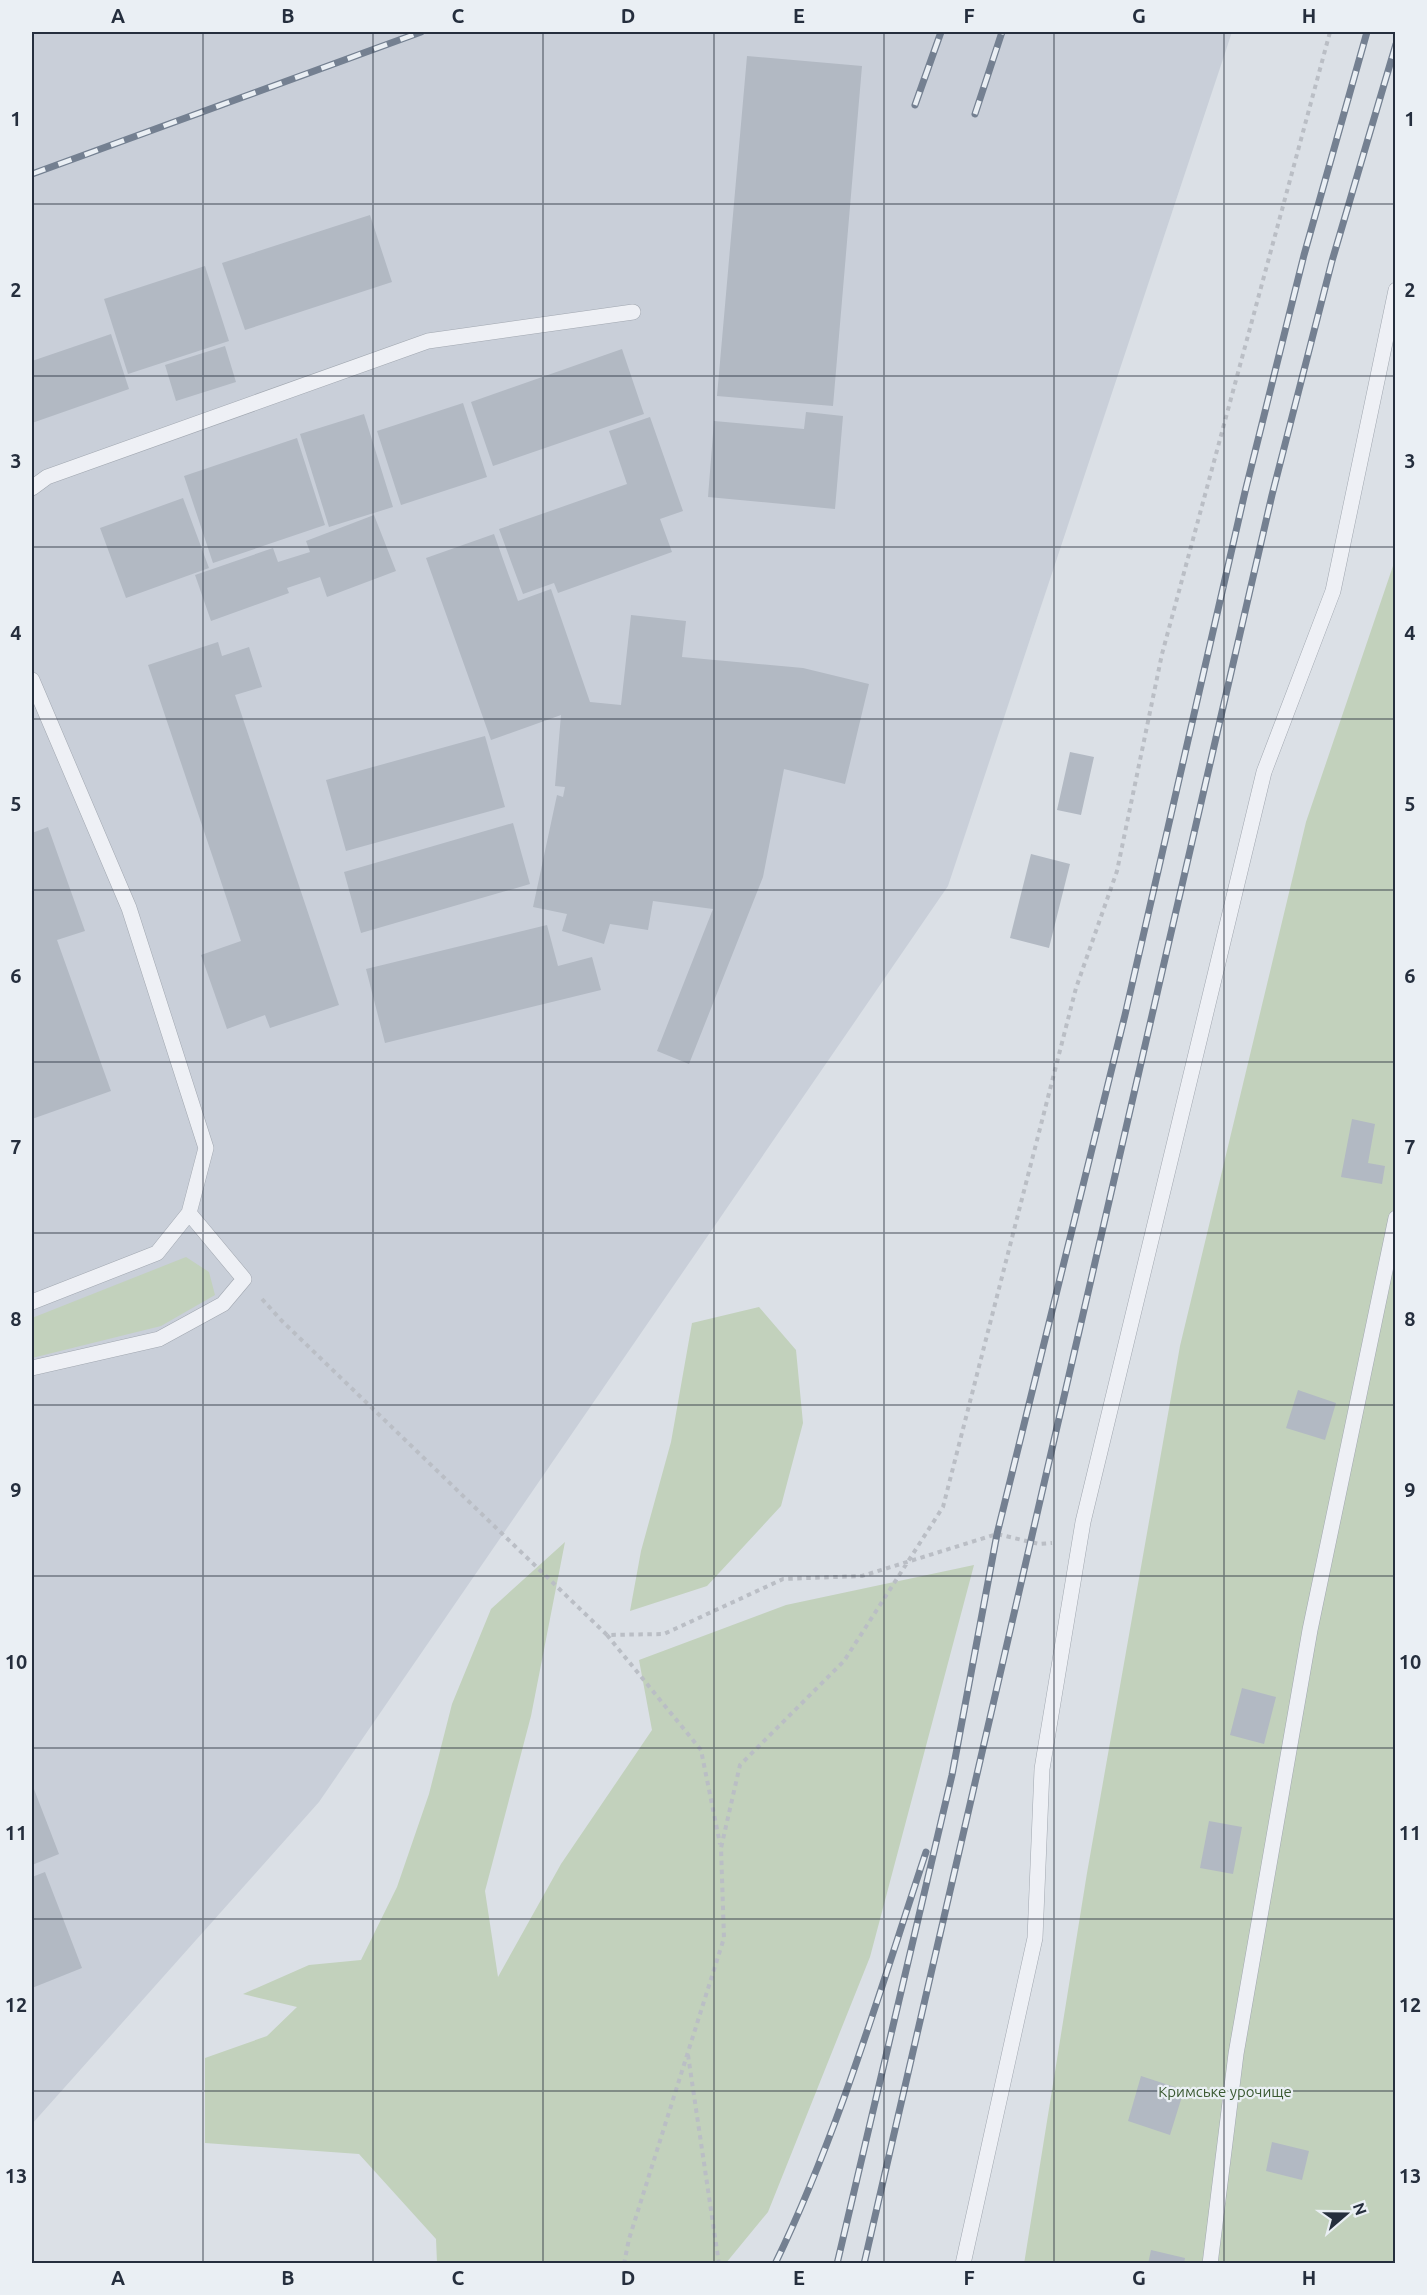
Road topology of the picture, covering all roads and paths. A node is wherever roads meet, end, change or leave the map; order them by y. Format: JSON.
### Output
{"nodes":[{"id":1,"x":1330,"y":32,"type":"edge"},
{"id":2,"x":1395,"y":290,"type":"edge"},
{"id":3,"x":633,"y":312,"type":"dead end"},
{"id":4,"x":32,"y":488,"type":"edge"},
{"id":5,"x":32,"y":680,"type":"edge"},
{"id":6,"x":189,"y":1213,"type":"junction"},
{"id":7,"x":1395,"y":1218,"type":"edge"},
{"id":8,"x":244,"y":1279,"type":"junction"},
{"id":9,"x":32,"y":1302,"type":"edge"},
{"id":10,"x":32,"y":1368,"type":"edge"},
{"id":11,"x":1078,"y":1542,"type":"junction"},
{"id":12,"x":908,"y":1562,"type":"junction"},
{"id":13,"x":607,"y":1635,"type":"junction"},
{"id":14,"x":721,"y":1848,"type":"junction"},
{"id":15,"x":688,"y":2052,"type":"junction"},
{"id":16,"x":624,"y":2264,"type":"edge"},
{"id":17,"x":719,"y":2264,"type":"edge"},
{"id":18,"x":963,"y":2264,"type":"edge"},
{"id":19,"x":1210,"y":2264,"type":"edge"}],
"edges":[{"from":1,"to":12,"type":"path"},
{"from":2,"to":11,"type":"lane"},
{"from":3,"to":4,"type":"lane"},
{"from":5,"to":6,"type":"lane"},
{"from":6,"to":8,"type":"lane"},
{"from":6,"to":9,"type":"lane"},
{"from":7,"to":19,"type":"lane"},
{"from":8,"to":10,"type":"lane"},
{"from":8,"to":13,"type":"path"},
{"from":11,"to":12,"type":"path"},
{"from":11,"to":18,"type":"lane"},
{"from":12,"to":13,"type":"path"},
{"from":12,"to":14,"type":"path"},
{"from":13,"to":14,"type":"path"},
{"from":14,"to":15,"type":"path"},
{"from":15,"to":16,"type":"path"},
{"from":15,"to":17,"type":"path"}]}
